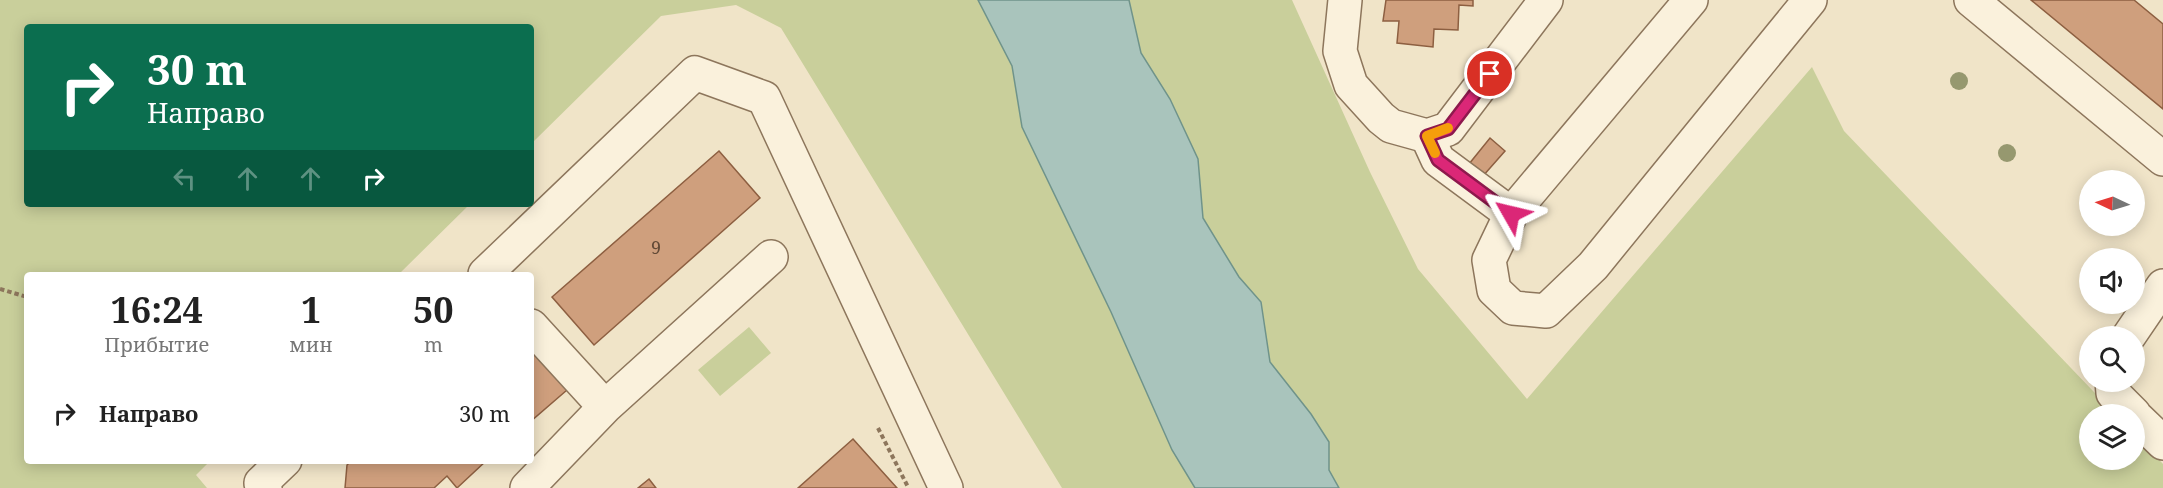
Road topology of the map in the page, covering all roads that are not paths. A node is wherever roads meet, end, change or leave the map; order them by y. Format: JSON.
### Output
{"nodes":[{"id":1,"x":1345,"y":0,"type":"edge"},
{"id":2,"x":1546,"y":0,"type":"edge"},
{"id":3,"x":1692,"y":0,"type":"edge"},
{"id":4,"x":1810,"y":0,"type":"edge"},
{"id":5,"x":1971,"y":0,"type":"edge"},
{"id":6,"x":1427,"y":136,"type":"junction"},
{"id":7,"x":2163,"y":159,"type":"edge"},
{"id":8,"x":1511,"y":214,"type":"junction"},
{"id":9,"x":771,"y":257,"type":"dead end"},
{"id":10,"x":487,"y":272,"type":"edge"},
{"id":11,"x":2163,"y":286,"type":"edge"},
{"id":12,"x":2136,"y":326,"type":"edge"},
{"id":13,"x":534,"y":329,"type":"edge"},
{"id":14,"x":2113,"y":392,"type":"edge"},
{"id":15,"x":2124,"y":404,"type":"edge"},
{"id":16,"x":605,"y":407,"type":"junction"},
{"id":17,"x":2145,"y":425,"type":"edge"},
{"id":18,"x":2163,"y":443,"type":"edge"},
{"id":19,"x":281,"y":464,"type":"edge"},
{"id":20,"x":265,"y":488,"type":"edge"},
{"id":21,"x":527,"y":488,"type":"edge"},
{"id":22,"x":946,"y":488,"type":"edge"}],
"edges":[{"from":1,"to":6,"type":"street"},
{"from":2,"to":6,"type":"street"},
{"from":3,"to":8,"type":"street"},
{"from":4,"to":8,"type":"street"},
{"from":5,"to":7,"type":"street"},
{"from":6,"to":8,"type":"street"},
{"from":9,"to":16,"type":"street"},
{"from":10,"to":22,"type":"street"},
{"from":11,"to":12,"type":"street"},
{"from":13,"to":16,"type":"street"},
{"from":14,"to":15,"type":"street"},
{"from":16,"to":21,"type":"street"},
{"from":17,"to":18,"type":"street"},
{"from":19,"to":20,"type":"street"}]}
